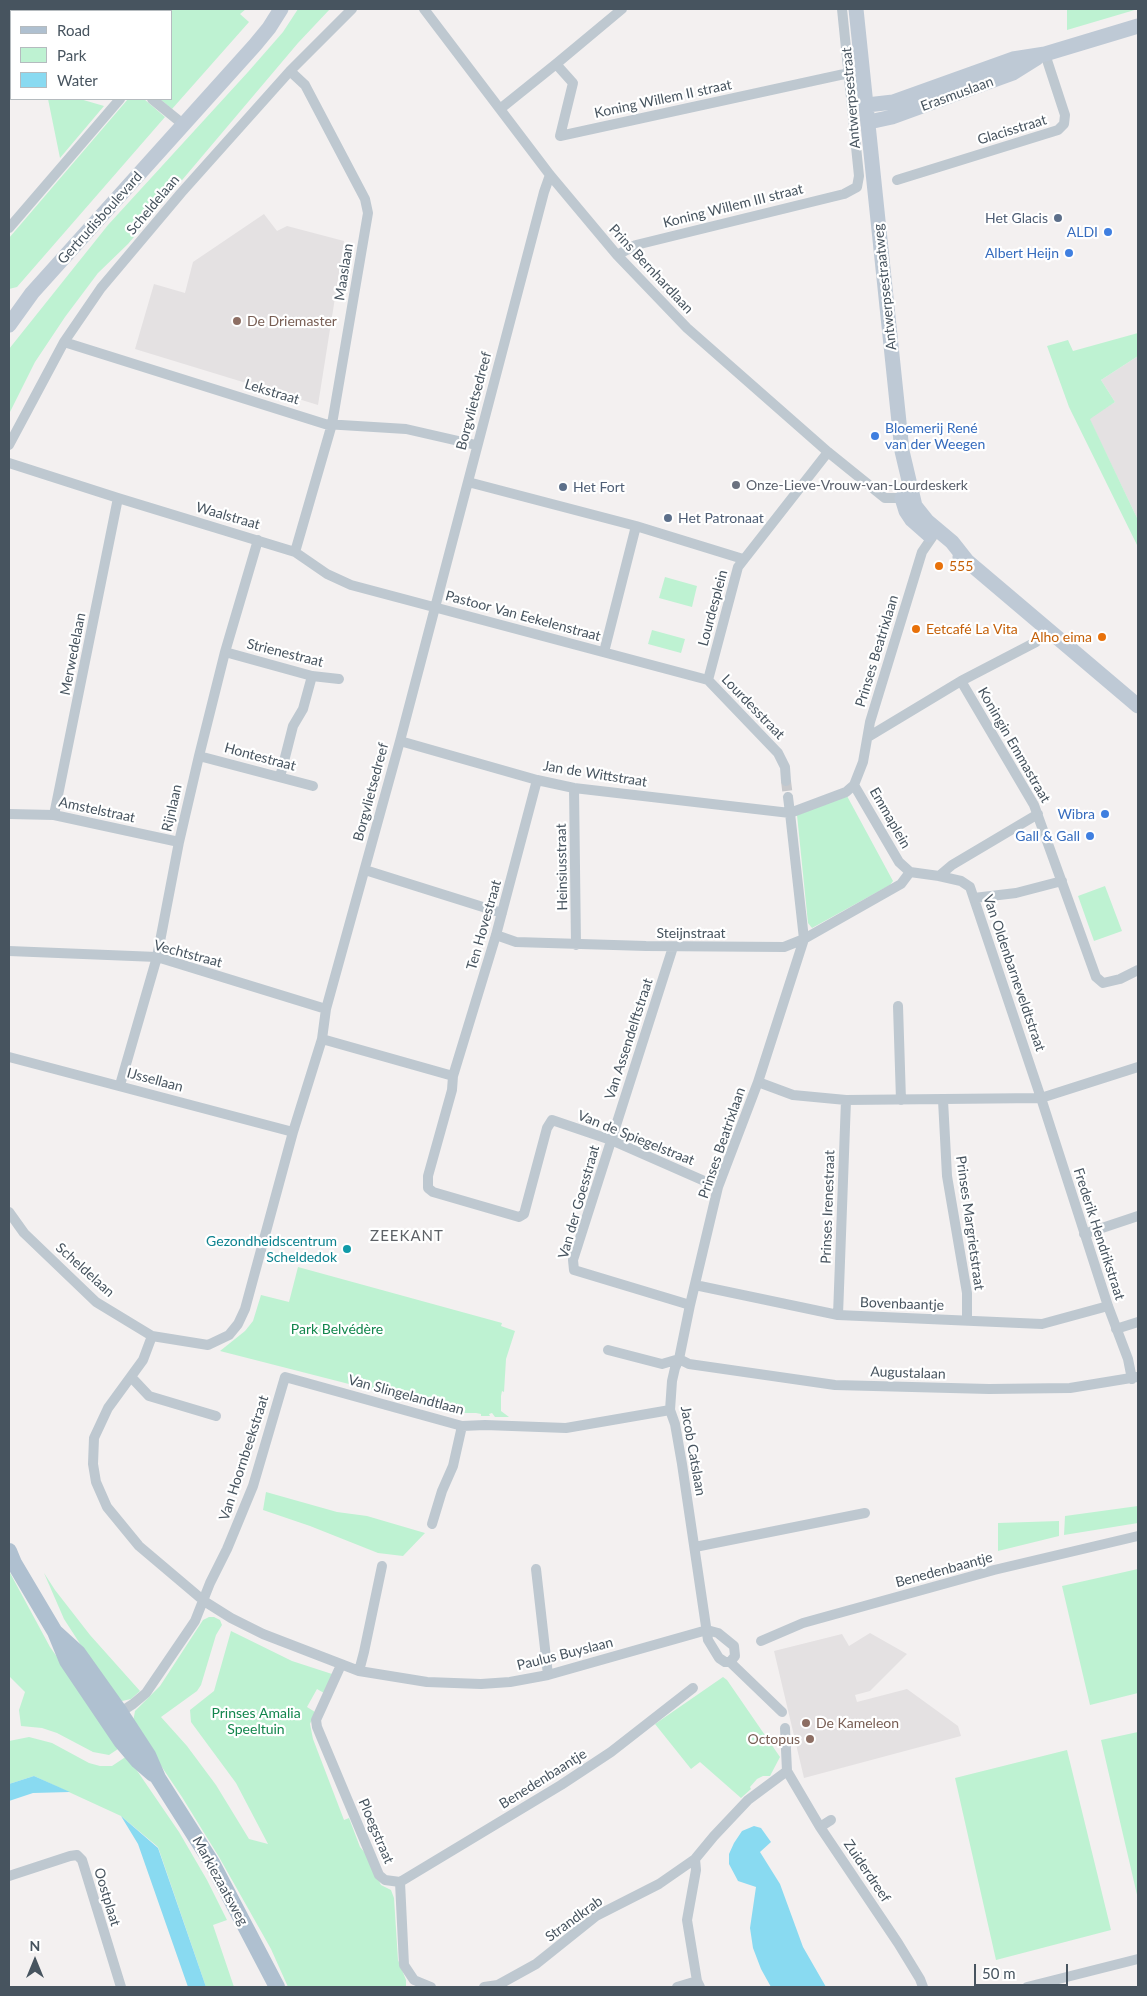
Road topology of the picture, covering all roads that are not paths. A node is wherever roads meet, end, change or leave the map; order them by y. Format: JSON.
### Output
{"nodes":[{"id":1,"x":281,"y":9,"type":"edge"},
{"id":2,"x":352,"y":9,"type":"edge"},
{"id":3,"x":424,"y":9,"type":"edge"},
{"id":4,"x":622,"y":9,"type":"edge"},
{"id":5,"x":842,"y":9,"type":"edge"},
{"id":6,"x":856,"y":9,"type":"edge"},
{"id":7,"x":1138,"y":26,"type":"edge"},
{"id":8,"x":1042,"y":55,"type":"junction"},
{"id":9,"x":556,"y":64,"type":"junction"},
{"id":10,"x":290,"y":71,"type":"junction"},
{"id":11,"x":849,"y":73,"type":"junction"},
{"id":12,"x":119,"y":100,"type":"edge"},
{"id":13,"x":153,"y":100,"type":"edge"},
{"id":14,"x":867,"y":104,"type":"junction"},
{"id":15,"x":500,"y":109,"type":"junction"},
{"id":16,"x":869,"y":122,"type":"junction"},
{"id":17,"x":184,"y":125,"type":"junction"},
{"id":18,"x":550,"y":175,"type":"junction"},
{"id":19,"x":897,"y":180,"type":"dead end"},
{"id":20,"x":857,"y":187,"type":"joint"},
{"id":21,"x":9,"y":228,"type":"edge"},
{"id":22,"x":617,"y":255,"type":"junction"},
{"id":23,"x":12,"y":315,"type":"edge"},
{"id":24,"x":64,"y":342,"type":"junction"},
{"id":25,"x":332,"y":424,"type":"junction"},
{"id":26,"x":9,"y":445,"type":"edge"},
{"id":27,"x":476,"y":445,"type":"junction"},
{"id":28,"x":902,"y":451,"type":"junction"},
{"id":29,"x":828,"y":452,"type":"junction"},
{"id":30,"x":9,"y":463,"type":"edge"},
{"id":31,"x":468,"y":482,"type":"junction"},
{"id":32,"x":118,"y":498,"type":"junction"},
{"id":33,"x":902,"y":498,"type":"junction"},
{"id":34,"x":636,"y":526,"type":"junction"},
{"id":35,"x":935,"y":534,"type":"junction"},
{"id":36,"x":258,"y":540,"type":"junction"},
{"id":37,"x":295,"y":552,"type":"junction"},
{"id":38,"x":743,"y":559,"type":"junction"},
{"id":39,"x":434,"y":608,"type":"junction"},
{"id":40,"x":1036,"y":642,"type":"dead end"},
{"id":41,"x":225,"y":652,"type":"junction"},
{"id":42,"x":604,"y":652,"type":"junction"},
{"id":43,"x":312,"y":676,"type":"junction"},
{"id":44,"x":339,"y":679,"type":"dead end"},
{"id":45,"x":708,"y":680,"type":"junction"},
{"id":46,"x":962,"y":682,"type":"junction"},
{"id":47,"x":1138,"y":706,"type":"edge"},
{"id":48,"x":868,"y":737,"type":"junction"},
{"id":49,"x":400,"y":741,"type":"junction"},
{"id":50,"x":199,"y":756,"type":"junction"},
{"id":51,"x":280,"y":777,"type":"junction"},
{"id":52,"x":537,"y":780,"type":"junction"},
{"id":53,"x":786,"y":781,"type":"tunnel mouth"},
{"id":54,"x":854,"y":785,"type":"junction"},
{"id":55,"x":313,"y":786,"type":"dead end"},
{"id":56,"x":574,"y":788,"type":"junction"},
{"id":57,"x":788,"y":797,"type":"tunnel mouth"},
{"id":58,"x":790,"y":813,"type":"junction"},
{"id":59,"x":9,"y":814,"type":"edge"},
{"id":60,"x":1038,"y":814,"type":"junction"},
{"id":61,"x":54,"y":815,"type":"junction"},
{"id":62,"x":178,"y":842,"type":"junction"},
{"id":63,"x":365,"y":870,"type":"junction"},
{"id":64,"x":910,"y":872,"type":"junction"},
{"id":65,"x":939,"y":876,"type":"junction"},
{"id":66,"x":1062,"y":881,"type":"junction"},
{"id":67,"x":974,"y":898,"type":"junction"},
{"id":68,"x":502,"y":913,"type":"junction"},
{"id":69,"x":496,"y":935,"type":"junction"},
{"id":70,"x":804,"y":939,"type":"junction"},
{"id":71,"x":576,"y":945,"type":"junction"},
{"id":72,"x":673,"y":947,"type":"junction"},
{"id":73,"x":9,"y":951,"type":"edge"},
{"id":74,"x":157,"y":957,"type":"junction"},
{"id":75,"x":1138,"y":970,"type":"edge"},
{"id":76,"x":898,"y":1006,"type":"dead end"},
{"id":77,"x":326,"y":1009,"type":"junction"},
{"id":78,"x":322,"y":1039,"type":"junction"},
{"id":79,"x":9,"y":1057,"type":"edge"},
{"id":80,"x":1138,"y":1067,"type":"edge"},
{"id":81,"x":453,"y":1076,"type":"junction"},
{"id":82,"x":758,"y":1082,"type":"junction"},
{"id":83,"x":120,"y":1085,"type":"junction"},
{"id":84,"x":1041,"y":1098,"type":"junction"},
{"id":85,"x":846,"y":1100,"type":"junction"},
{"id":86,"x":901,"y":1100,"type":"junction"},
{"id":87,"x":943,"y":1100,"type":"junction"},
{"id":88,"x":546,"y":1128,"type":"joint"},
{"id":89,"x":293,"y":1132,"type":"junction"},
{"id":90,"x":611,"y":1140,"type":"junction"},
{"id":91,"x":718,"y":1187,"type":"junction"},
{"id":92,"x":9,"y":1212,"type":"edge"},
{"id":93,"x":1138,"y":1216,"type":"edge"},
{"id":94,"x":1084,"y":1234,"type":"junction"},
{"id":95,"x":695,"y":1285,"type":"junction"},
{"id":96,"x":690,"y":1306,"type":"junction"},
{"id":97,"x":1108,"y":1306,"type":"junction"},
{"id":98,"x":838,"y":1315,"type":"junction"},
{"id":99,"x":967,"y":1320,"type":"junction"},
{"id":100,"x":1138,"y":1322,"type":"edge"},
{"id":101,"x":1116,"y":1329,"type":"junction"},
{"id":102,"x":152,"y":1336,"type":"junction"},
{"id":103,"x":608,"y":1350,"type":"dead end"},
{"id":104,"x":679,"y":1359,"type":"junction"},
{"id":105,"x":285,"y":1377,"type":"joint"},
{"id":106,"x":132,"y":1378,"type":"junction"},
{"id":107,"x":1135,"y":1378,"type":"edge"},
{"id":108,"x":670,"y":1410,"type":"junction"},
{"id":109,"x":216,"y":1416,"type":"dead end"},
{"id":110,"x":462,"y":1426,"type":"junction"},
{"id":111,"x":865,"y":1513,"type":"dead end"},
{"id":112,"x":432,"y":1524,"type":"dead end"},
{"id":113,"x":1138,"y":1536,"type":"edge"},
{"id":114,"x":695,"y":1547,"type":"junction"},
{"id":115,"x":9,"y":1551,"type":"edge"},
{"id":116,"x":382,"y":1566,"type":"dead end"},
{"id":117,"x":536,"y":1569,"type":"dead end"},
{"id":118,"x":204,"y":1601,"type":"junction"},
{"id":119,"x":707,"y":1630,"type":"junction"},
{"id":120,"x":55,"y":1632,"type":"junction"},
{"id":121,"x":761,"y":1641,"type":"dead end"},
{"id":122,"x":730,"y":1662,"type":"junction"},
{"id":123,"x":341,"y":1665,"type":"junction"},
{"id":124,"x":359,"y":1671,"type":"junction"},
{"id":125,"x":548,"y":1675,"type":"junction"},
{"id":126,"x":693,"y":1688,"type":"dead end"},
{"id":127,"x":120,"y":1712,"type":"junction"},
{"id":128,"x":782,"y":1712,"type":"dead end"},
{"id":129,"x":106,"y":1721,"type":"junction"},
{"id":130,"x":785,"y":1728,"type":"dead end"},
{"id":131,"x":787,"y":1771,"type":"junction"},
{"id":132,"x":158,"y":1778,"type":"junction"},
{"id":133,"x":831,"y":1820,"type":"dead end"},
{"id":134,"x":820,"y":1827,"type":"junction"},
{"id":135,"x":695,"y":1859,"type":"junction"},
{"id":136,"x":9,"y":1876,"type":"edge"},
{"id":137,"x":400,"y":1882,"type":"junction"},
{"id":138,"x":1138,"y":1959,"type":"edge"},
{"id":139,"x":699,"y":1984,"type":"edge"},
{"id":140,"x":498,"y":1986,"type":"edge"},
{"id":141,"x":121,"y":1987,"type":"edge"},
{"id":142,"x":277,"y":1987,"type":"edge"},
{"id":143,"x":431,"y":1987,"type":"edge"},
{"id":144,"x":484,"y":1987,"type":"edge"},
{"id":145,"x":677,"y":1987,"type":"edge"},
{"id":146,"x":923,"y":1987,"type":"edge"},
{"id":147,"x":1027,"y":1987,"type":"edge"}],
"edges":[{"from":1,"to":17,"type":"street","name":"Gertrudisboulevard"},
{"from":2,"to":10,"type":"street","name":"Scheldelaan"},
{"from":3,"to":15,"type":"street","name":"Prins Bernhardlaan"},
{"from":4,"to":9,"type":"street"},
{"from":5,"to":11,"type":"street","name":"Antwerpsestraat"},
{"from":6,"to":14,"type":"street","name":"Antwerpsestraat"},
{"from":7,"to":8,"type":"street","name":"Erasmuslaan"},
{"from":8,"to":14,"type":"street","name":"Erasmuslaan"},
{"from":8,"to":16,"type":"street","name":"Erasmuslaan"},
{"from":8,"to":19,"type":"street","name":"Glacisstraat"},
{"from":9,"to":11,"type":"street","name":"Koning Willem II straat"},
{"from":9,"to":15,"type":"street"},
{"from":10,"to":24,"type":"street","name":"Scheldelaan"},
{"from":10,"to":25,"type":"street","name":"Maaslaan"},
{"from":11,"to":20,"type":"street","name":"Antwerpsestraat"},
{"from":12,"to":21,"type":"street"},
{"from":13,"to":17,"type":"street"},
{"from":14,"to":16,"type":"street","name":"Antwerpsestraat"},
{"from":15,"to":18,"type":"street","name":"Prins Bernhardlaan"},
{"from":16,"to":28,"type":"street","name":"Antwerpsestraatweg"},
{"from":17,"to":23,"type":"street","name":"Gertrudisboulevard"},
{"from":18,"to":22,"type":"street","name":"Prins Bernhardlaan"},
{"from":18,"to":27,"type":"street","name":"Borgvlietsedreef"},
{"from":20,"to":22,"type":"street","name":"Koning Willem III straat"},
{"from":22,"to":29,"type":"street","name":"Prins Bernhardlaan"},
{"from":24,"to":25,"type":"street","name":"Lekstraat"},
{"from":24,"to":26,"type":"street","name":"Scheldelaan"},
{"from":25,"to":27,"type":"street","name":"Lekstraat"},
{"from":25,"to":37,"type":"street","name":"Maaslaan"},
{"from":27,"to":31,"type":"street","name":"Borgvlietsedreef"},
{"from":28,"to":33,"type":"street","name":"Antwerpsestraatweg"},
{"from":28,"to":35,"type":"street","name":"Antwerpsestraatweg"},
{"from":29,"to":33,"type":"street","name":"Prins Bernhardlaan"},
{"from":29,"to":38,"type":"street"},
{"from":30,"to":32,"type":"street","name":"Waalstraat"},
{"from":31,"to":34,"type":"street","name":"Lourdesplein"},
{"from":31,"to":39,"type":"street","name":"Borgvlietsedreef"},
{"from":32,"to":36,"type":"street","name":"Waalstraat"},
{"from":32,"to":61,"type":"street","name":"Merwedelaan"},
{"from":33,"to":35,"type":"street","name":"Antwerpsestraatweg"},
{"from":34,"to":38,"type":"street","name":"Lourdesplein"},
{"from":34,"to":42,"type":"street"},
{"from":35,"to":47,"type":"street","name":"Antwerpsestraatweg"},
{"from":35,"to":48,"type":"street","name":"Prinses Beatrixlaan"},
{"from":36,"to":37,"type":"street","name":"Waalstraat"},
{"from":36,"to":41,"type":"street","name":"Rijnlaan"},
{"from":37,"to":39,"type":"street","name":"Waalstraat"},
{"from":38,"to":45,"type":"street","name":"Lourdesplein"},
{"from":39,"to":42,"type":"street","name":"Pastoor Van Eekelenstraat"},
{"from":39,"to":49,"type":"street","name":"Borgvlietsedreef"},
{"from":40,"to":46,"type":"street"},
{"from":41,"to":43,"type":"street","name":"Strienestraat"},
{"from":41,"to":50,"type":"street","name":"Rijnlaan"},
{"from":42,"to":45,"type":"street"},
{"from":43,"to":44,"type":"street","name":"Strienestraat"},
{"from":43,"to":51,"type":"street"},
{"from":45,"to":53,"type":"street","name":"Lourdesstraat"},
{"from":46,"to":48,"type":"street"},
{"from":46,"to":60,"type":"street","name":"Koningin Emmastraat"},
{"from":48,"to":54,"type":"street","name":"Prinses Beatrixlaan"},
{"from":49,"to":52,"type":"street","name":"Jan de Wittstraat"},
{"from":49,"to":63,"type":"street","name":"Borgvlietsedreef"},
{"from":50,"to":51,"type":"street","name":"Hontestraat"},
{"from":50,"to":62,"type":"street","name":"Rijnlaan"},
{"from":51,"to":55,"type":"street","name":"Hontestraat"},
{"from":52,"to":56,"type":"street","name":"Jan de Wittstraat"},
{"from":52,"to":68,"type":"street","name":"Ten Hovestraat"},
{"from":54,"to":58,"type":"street","name":"Emmaplein"},
{"from":54,"to":64,"type":"street","name":"Emmaplein"},
{"from":56,"to":58,"type":"street","name":"Jan de Wittstraat"},
{"from":56,"to":71,"type":"street","name":"Heinsiusstraat"},
{"from":57,"to":58,"type":"street"},
{"from":58,"to":70,"type":"street"},
{"from":59,"to":61,"type":"street","name":"Amstelstraat"},
{"from":60,"to":65,"type":"street"},
{"from":60,"to":66,"type":"street","name":"Koningin Emmastraat"},
{"from":61,"to":62,"type":"street","name":"Amstelstraat"},
{"from":62,"to":74,"type":"street","name":"Rijnlaan"},
{"from":63,"to":68,"type":"street"},
{"from":63,"to":77,"type":"street","name":"Borgvlietsedreef"},
{"from":64,"to":65,"type":"street","name":"Van Oldenbarneveldtstraat"},
{"from":64,"to":70,"type":"street"},
{"from":65,"to":67,"type":"street","name":"Van Oldenbarneveldtstraat"},
{"from":66,"to":67,"type":"street"},
{"from":66,"to":75,"type":"street","name":"Koningin Emmastraat"},
{"from":67,"to":84,"type":"street","name":"Van Oldenbarneveldtstraat"},
{"from":68,"to":69,"type":"street","name":"Ten Hovestraat"},
{"from":69,"to":71,"type":"street","name":"Steijnstraat"},
{"from":69,"to":81,"type":"street","name":"Ten Hovestraat"},
{"from":70,"to":72,"type":"street","name":"Steijnstraat"},
{"from":70,"to":82,"type":"street","name":"Prinses Beatrixlaan"},
{"from":71,"to":72,"type":"street","name":"Steijnstraat"},
{"from":72,"to":90,"type":"street","name":"Van Assendelftstraat"},
{"from":73,"to":74,"type":"street","name":"Vechtstraat"},
{"from":74,"to":77,"type":"street","name":"Vechtstraat"},
{"from":74,"to":83,"type":"street","name":"Rijnlaan"},
{"from":76,"to":86,"type":"street"},
{"from":77,"to":78,"type":"street","name":"Borgvlietsedreef"},
{"from":78,"to":81,"type":"street"},
{"from":78,"to":89,"type":"street","name":"Borgvlietsedreef"},
{"from":79,"to":83,"type":"street","name":"IJssellaan"},
{"from":80,"to":84,"type":"street"},
{"from":81,"to":88,"type":"street","name":"Ten Hovestraat"},
{"from":82,"to":85,"type":"street"},
{"from":82,"to":91,"type":"street","name":"Prinses Beatrixlaan"},
{"from":83,"to":89,"type":"street","name":"IJssellaan"},
{"from":84,"to":87,"type":"street"},
{"from":84,"to":94,"type":"street","name":"Frederik Hendrikstraat"},
{"from":85,"to":86,"type":"street"},
{"from":85,"to":98,"type":"street","name":"Prinses Irenestraat"},
{"from":86,"to":87,"type":"street"},
{"from":87,"to":99,"type":"street","name":"Prinses Margrietstraat"},
{"from":88,"to":90,"type":"street","name":"Van de Spiegelstraat"},
{"from":89,"to":102,"type":"street","name":"Borgvlietsedreef"},
{"from":90,"to":91,"type":"street","name":"Van de Spiegelstraat"},
{"from":90,"to":96,"type":"street","name":"Van der Goesstraat"},
{"from":91,"to":95,"type":"street","name":"Prinses Beatrixlaan"},
{"from":92,"to":102,"type":"street","name":"Scheldelaan"},
{"from":93,"to":94,"type":"street"},
{"from":94,"to":97,"type":"street","name":"Frederik Hendrikstraat"},
{"from":95,"to":96,"type":"street","name":"Prinses Beatrixlaan"},
{"from":95,"to":98,"type":"street","name":"Bovenbaantje"},
{"from":96,"to":104,"type":"street","name":"Prinses Beatrixlaan"},
{"from":97,"to":99,"type":"street","name":"Bovenbaantje"},
{"from":97,"to":101,"type":"street","name":"Frederik Hendrikstraat"},
{"from":98,"to":99,"type":"street","name":"Bovenbaantje"},
{"from":100,"to":101,"type":"street"},
{"from":101,"to":107,"type":"street","name":"Frederik Hendrikstraat"},
{"from":102,"to":106,"type":"street","name":"Paulus Buyslaan"},
{"from":103,"to":104,"type":"street"},
{"from":104,"to":107,"type":"street","name":"Augustalaan"},
{"from":104,"to":108,"type":"street","name":"Jacob Catslaan"},
{"from":105,"to":110,"type":"street","name":"Van Slingelandtlaan"},
{"from":105,"to":118,"type":"street","name":"Van Hoornbeekstraat"},
{"from":106,"to":109,"type":"street"},
{"from":106,"to":118,"type":"street","name":"Paulus Buyslaan"},
{"from":108,"to":110,"type":"street","name":"Van Slingelandtlaan"},
{"from":108,"to":114,"type":"street","name":"Jacob Catslaan"},
{"from":110,"to":112,"type":"street"},
{"from":111,"to":114,"type":"street"},
{"from":113,"to":121,"type":"street","name":"Benedenbaantje"},
{"from":114,"to":119,"type":"street","name":"Jacob Catslaan"},
{"from":115,"to":120,"type":"main road","name":"Markiezaatsweg"},
{"from":116,"to":124,"type":"street"},
{"from":117,"to":125,"type":"street"},
{"from":118,"to":123,"type":"street","name":"Paulus Buyslaan"},
{"from":118,"to":127,"type":"street"},
{"from":119,"to":122,"type":"street","name":"Jacob Catslaan"},
{"from":119,"to":122,"type":"street"},
{"from":119,"to":125,"type":"street","name":"Paulus Buyslaan"},
{"from":120,"to":127,"type":"main road","name":"Markiezaatsweg"},
{"from":120,"to":129,"type":"main road","name":"Markiezaatsweg"},
{"from":122,"to":128,"type":"street","name":"Jacob Catslaan"},
{"from":123,"to":124,"type":"street","name":"Paulus Buyslaan"},
{"from":123,"to":137,"type":"street","name":"Ploegstraat"},
{"from":124,"to":125,"type":"street","name":"Paulus Buyslaan"},
{"from":126,"to":137,"type":"street","name":"Benedenbaantje"},
{"from":127,"to":129,"type":"street"},
{"from":127,"to":132,"type":"main road","name":"Markiezaatsweg"},
{"from":129,"to":132,"type":"main road","name":"Markiezaatsweg"},
{"from":130,"to":131,"type":"street"},
{"from":131,"to":134,"type":"street","name":"Zuiderdreef"},
{"from":131,"to":135,"type":"street","name":"Strandkrab"},
{"from":132,"to":142,"type":"main road","name":"Markiezaatsweg"},
{"from":133,"to":134,"type":"street"},
{"from":134,"to":146,"type":"street","name":"Zuiderdreef"},
{"from":135,"to":139,"type":"street"},
{"from":135,"to":140,"type":"street","name":"Strandkrab"},
{"from":136,"to":141,"type":"street","name":"Oostplaat"},
{"from":137,"to":143,"type":"street"},
{"from":138,"to":147,"type":"street"},
{"from":139,"to":145,"type":"street"},
{"from":140,"to":144,"type":"street"}]}
